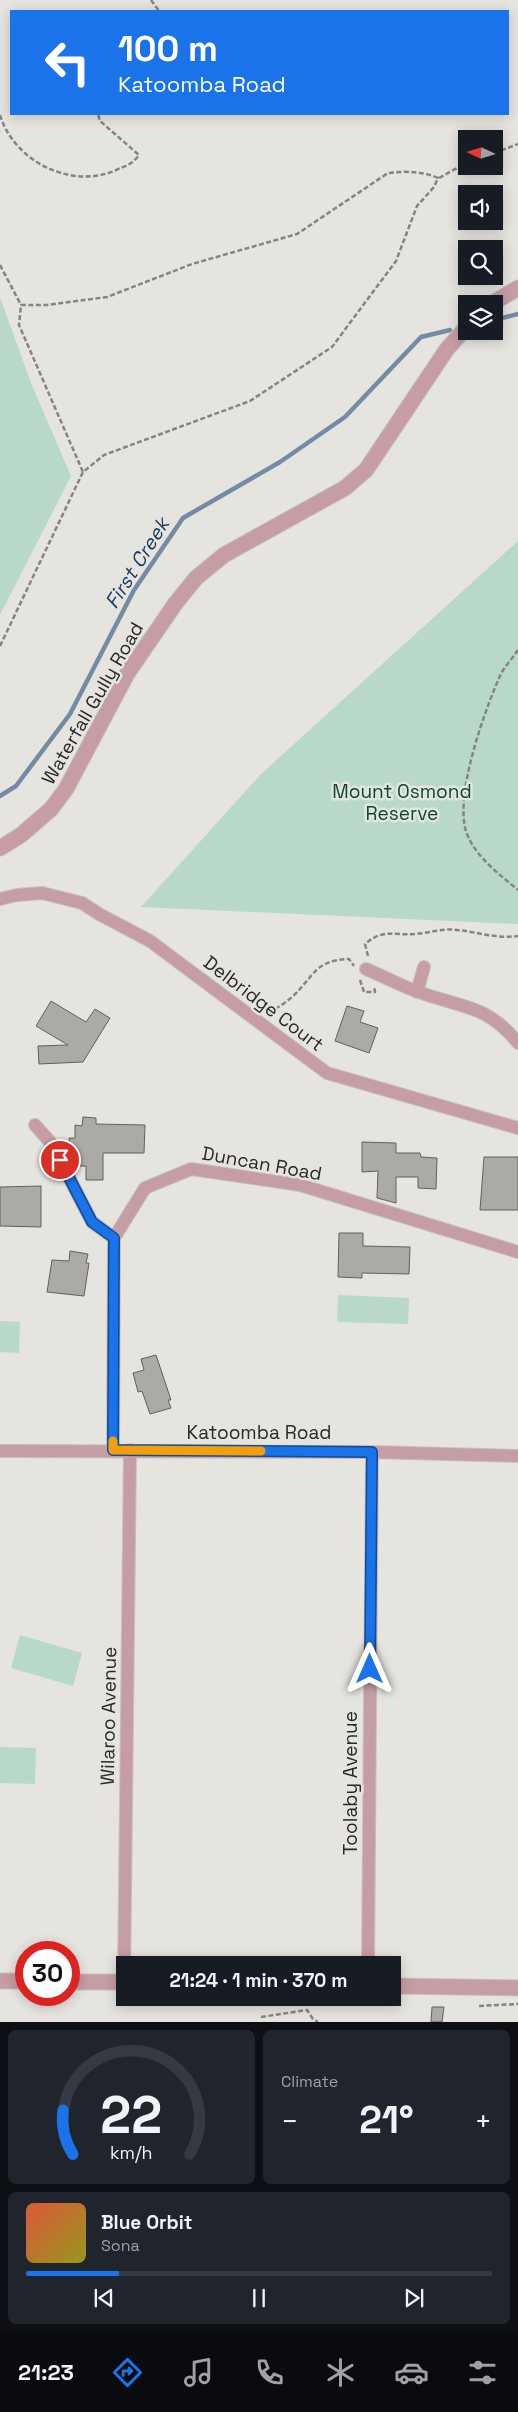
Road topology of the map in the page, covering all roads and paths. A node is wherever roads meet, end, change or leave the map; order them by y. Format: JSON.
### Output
{"nodes":[{"id":1,"x":98,"y":115,"type":"edge"},
{"id":2,"x":0,"y":116,"type":"edge"},
{"id":3,"x":518,"y":144,"type":"edge"},
{"id":4,"x":503,"y":150,"type":"edge"},
{"id":5,"x":458,"y":167,"type":"edge"},
{"id":6,"x":438,"y":178,"type":"junction"},
{"id":7,"x":0,"y":265,"type":"edge"},
{"id":8,"x":518,"y":288,"type":"edge"},
{"id":9,"x":503,"y":297,"type":"edge"},
{"id":10,"x":21,"y":305,"type":"junction"},
{"id":11,"x":458,"y":337,"type":"edge"},
{"id":12,"x":83,"y":472,"type":"junction"},
{"id":13,"x":0,"y":646,"type":"edge"},
{"id":14,"x":518,"y":650,"type":"edge"},
{"id":15,"x":0,"y":848,"type":"edge"},
{"id":16,"x":518,"y":890,"type":"edge"},
{"id":17,"x":0,"y":900,"type":"edge"},
{"id":18,"x":424,"y":967,"type":"dead end"},
{"id":19,"x":366,"y":969,"type":"dead end"},
{"id":20,"x":417,"y":992,"type":"junction"},
{"id":21,"x":518,"y":1043,"type":"edge"},
{"id":22,"x":35,"y":1125,"type":"dead end"},
{"id":23,"x":518,"y":1128,"type":"edge"},
{"id":24,"x":114,"y":1238,"type":"junction"},
{"id":25,"x":518,"y":1252,"type":"edge"},
{"id":26,"x":113,"y":1450,"type":"junction"},
{"id":27,"x":130,"y":1450,"type":"junction"},
{"id":28,"x":0,"y":1451,"type":"edge"},
{"id":29,"x":372,"y":1452,"type":"junction"},
{"id":30,"x":518,"y":1456,"type":"edge"},
{"id":31,"x":124,"y":1956,"type":"edge"},
{"id":32,"x":368,"y":1956,"type":"edge"},
{"id":33,"x":0,"y":1981,"type":"edge"},
{"id":34,"x":15,"y":1981,"type":"edge"},
{"id":35,"x":80,"y":1982,"type":"edge"},
{"id":36,"x":116,"y":1982,"type":"edge"},
{"id":37,"x":401,"y":1986,"type":"edge"},
{"id":38,"x":518,"y":1988,"type":"edge"},
{"id":39,"x":518,"y":2004,"type":"edge"},
{"id":40,"x":479,"y":2006,"type":"dead end"},
{"id":41,"x":261,"y":2017,"type":"dead end"},
{"id":42,"x":318,"y":2022,"type":"edge"}],
"edges":[{"from":1,"to":2,"type":"path"},
{"from":3,"to":4,"type":"path"},
{"from":5,"to":6,"type":"path"},
{"from":6,"to":10,"type":"path"},
{"from":6,"to":12,"type":"path"},
{"from":7,"to":10,"type":"path"},
{"from":8,"to":9,"type":"street"},
{"from":10,"to":12,"type":"path"},
{"from":11,"to":15,"type":"street","name":"Waterfall Gully Road"},
{"from":12,"to":13,"type":"path"},
{"from":14,"to":16,"type":"path"},
{"from":17,"to":23,"type":"street","name":"Delbridge Court"},
{"from":18,"to":20,"type":"street"},
{"from":19,"to":20,"type":"street"},
{"from":20,"to":21,"type":"street"},
{"from":22,"to":24,"type":"street"},
{"from":24,"to":25,"type":"street","name":"Duncan Road"},
{"from":24,"to":26,"type":"street"},
{"from":26,"to":27,"type":"street","name":"Katoomba Road"},
{"from":26,"to":28,"type":"street","name":"Katoomba Road"},
{"from":27,"to":29,"type":"street","name":"Katoomba Road"},
{"from":27,"to":31,"type":"street","name":"Wilaroo Avenue"},
{"from":29,"to":30,"type":"street","name":"Katoomba Road"},
{"from":29,"to":32,"type":"street","name":"Toolaby Avenue"},
{"from":33,"to":34,"type":"street"},
{"from":35,"to":36,"type":"street"},
{"from":37,"to":38,"type":"street"},
{"from":39,"to":40,"type":"path"},
{"from":41,"to":42,"type":"path"}]}
